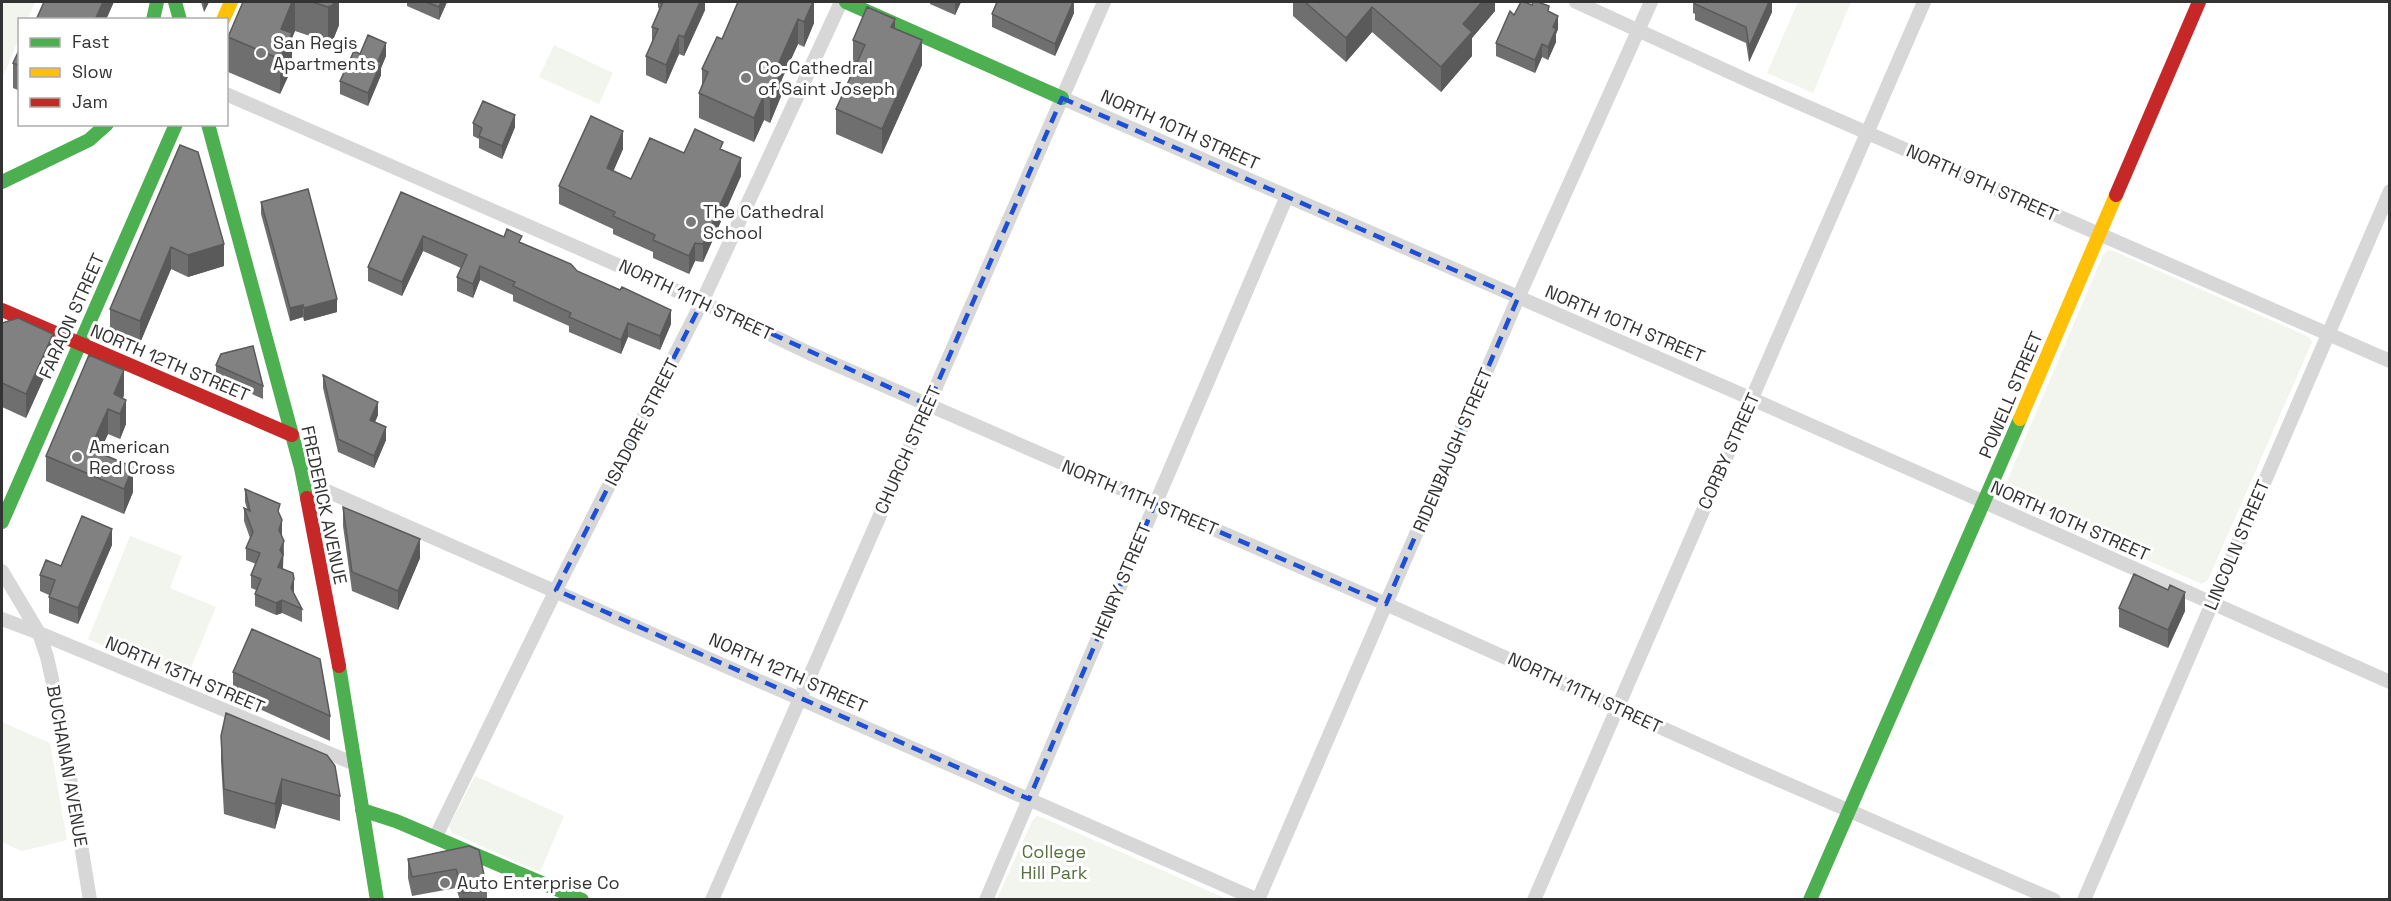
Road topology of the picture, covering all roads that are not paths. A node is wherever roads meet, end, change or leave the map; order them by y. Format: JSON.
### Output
{"nodes":[{"id":1,"x":158,"y":2,"type":"edge"},
{"id":2,"x":175,"y":2,"type":"edge"},
{"id":3,"x":231,"y":2,"type":"edge"},
{"id":4,"x":843,"y":2,"type":"edge"},
{"id":5,"x":1104,"y":2,"type":"edge"},
{"id":6,"x":1575,"y":2,"type":"edge"},
{"id":7,"x":1651,"y":2,"type":"edge"},
{"id":8,"x":1924,"y":2,"type":"edge"},
{"id":9,"x":2199,"y":2,"type":"edge"},
{"id":10,"x":154,"y":18,"type":"edge"},
{"id":11,"x":179,"y":18,"type":"edge"},
{"id":12,"x":224,"y":18,"type":"edge"},
{"id":13,"x":1638,"y":30,"type":"junction"},
{"id":14,"x":228,"y":95,"type":"edge"},
{"id":15,"x":1062,"y":98,"type":"junction"},
{"id":16,"x":105,"y":126,"type":"edge"},
{"id":17,"x":175,"y":126,"type":"edge"},
{"id":18,"x":209,"y":126,"type":"edge"},
{"id":19,"x":1868,"y":133,"type":"junction"},
{"id":20,"x":2,"y":182,"type":"edge"},
{"id":21,"x":2390,"y":191,"type":"edge"},
{"id":22,"x":1287,"y":196,"type":"junction"},
{"id":23,"x":2099,"y":234,"type":"junction"},
{"id":24,"x":1518,"y":298,"type":"junction"},
{"id":25,"x":702,"y":302,"type":"junction"},
{"id":26,"x":2,"y":310,"type":"edge"},
{"id":27,"x":2328,"y":334,"type":"junction"},
{"id":28,"x":80,"y":343,"type":"junction"},
{"id":29,"x":2390,"y":361,"type":"edge"},
{"id":30,"x":1752,"y":399,"type":"junction"},
{"id":31,"x":928,"y":405,"type":"junction"},
{"id":32,"x":292,"y":435,"type":"junction"},
{"id":33,"x":304,"y":481,"type":"junction"},
{"id":34,"x":1984,"y":502,"type":"junction"},
{"id":35,"x":1155,"y":504,"type":"junction"},
{"id":36,"x":2,"y":522,"type":"edge"},
{"id":37,"x":2,"y":572,"type":"edge"},
{"id":38,"x":556,"y":590,"type":"junction"},
{"id":39,"x":1386,"y":604,"type":"junction"},
{"id":40,"x":2211,"y":604,"type":"junction"},
{"id":41,"x":2,"y":619,"type":"edge"},
{"id":42,"x":39,"y":633,"type":"junction"},
{"id":43,"x":2390,"y":682,"type":"edge"},
{"id":44,"x":800,"y":698,"type":"junction"},
{"id":45,"x":1617,"y":708,"type":"junction"},
{"id":46,"x":355,"y":764,"type":"junction"},
{"id":47,"x":1029,"y":799,"type":"junction"},
{"id":48,"x":362,"y":810,"type":"junction"},
{"id":49,"x":1850,"y":810,"type":"junction"},
{"id":50,"x":435,"y":838,"type":"junction"},
{"id":51,"x":1258,"y":899,"type":"edge"},
{"id":52,"x":90,"y":900,"type":"edge"},
{"id":53,"x":377,"y":900,"type":"edge"},
{"id":54,"x":582,"y":900,"type":"edge"},
{"id":55,"x":712,"y":900,"type":"edge"},
{"id":56,"x":986,"y":900,"type":"edge"},
{"id":57,"x":1534,"y":900,"type":"edge"},
{"id":58,"x":1810,"y":900,"type":"edge"},
{"id":59,"x":2054,"y":900,"type":"edge"},
{"id":60,"x":2084,"y":900,"type":"edge"}],
"edges":[{"from":1,"to":10,"type":"street"},
{"from":2,"to":11,"type":"street"},
{"from":3,"to":12,"type":"street"},
{"from":4,"to":15,"type":"street","name":"NORTH 10TH STREET"},
{"from":4,"to":25,"type":"street","name":"ISADORE STREET"},
{"from":5,"to":15,"type":"street","name":"CHURCH STREET"},
{"from":6,"to":13,"type":"street","name":"NORTH 9TH STREET"},
{"from":7,"to":13,"type":"street","name":"RIDENBAUGH STREET"},
{"from":8,"to":19,"type":"street","name":"CORBY STREET"},
{"from":9,"to":23,"type":"street","name":"POWELL STREET"},
{"from":13,"to":19,"type":"street","name":"NORTH 9TH STREET"},
{"from":13,"to":24,"type":"street","name":"RIDENBAUGH STREET"},
{"from":14,"to":25,"type":"street","name":"NORTH 11TH STREET"},
{"from":15,"to":22,"type":"street","name":"NORTH 10TH STREET"},
{"from":15,"to":31,"type":"street","name":"CHURCH STREET"},
{"from":16,"to":20,"type":"street"},
{"from":17,"to":28,"type":"street","name":"FARAON STREET"},
{"from":18,"to":32,"type":"street","name":"FREDERICK AVENUE"},
{"from":19,"to":23,"type":"street","name":"NORTH 9TH STREET"},
{"from":19,"to":30,"type":"street","name":"CORBY STREET"},
{"from":21,"to":27,"type":"street","name":"LINCOLN STREET"},
{"from":22,"to":24,"type":"street","name":"NORTH 10TH STREET"},
{"from":22,"to":35,"type":"street","name":"HENRY STREET"},
{"from":23,"to":27,"type":"street","name":"NORTH 9TH STREET"},
{"from":23,"to":34,"type":"street","name":"POWELL STREET"},
{"from":24,"to":30,"type":"street","name":"NORTH 10TH STREET"},
{"from":24,"to":39,"type":"street","name":"RIDENBAUGH STREET"},
{"from":25,"to":31,"type":"street","name":"NORTH 11TH STREET"},
{"from":25,"to":38,"type":"street","name":"ISADORE STREET"},
{"from":26,"to":28,"type":"street","name":"NORTH 12TH STREET"},
{"from":27,"to":29,"type":"street","name":"NORTH 9TH STREET"},
{"from":27,"to":40,"type":"street","name":"LINCOLN STREET"},
{"from":28,"to":32,"type":"street","name":"NORTH 12TH STREET"},
{"from":28,"to":36,"type":"street","name":"FARAON STREET"},
{"from":30,"to":34,"type":"street","name":"NORTH 10TH STREET"},
{"from":30,"to":45,"type":"street","name":"CORBY STREET"},
{"from":31,"to":35,"type":"street","name":"NORTH 11TH STREET"},
{"from":31,"to":44,"type":"street","name":"CHURCH STREET"},
{"from":32,"to":33,"type":"street","name":"FREDERICK AVENUE"},
{"from":33,"to":38,"type":"street","name":"NORTH 12TH STREET"},
{"from":33,"to":46,"type":"street","name":"FREDERICK AVENUE"},
{"from":34,"to":40,"type":"street","name":"NORTH 10TH STREET"},
{"from":34,"to":49,"type":"street","name":"POWELL STREET"},
{"from":35,"to":39,"type":"street","name":"NORTH 11TH STREET"},
{"from":35,"to":47,"type":"street","name":"HENRY STREET"},
{"from":37,"to":42,"type":"street","name":"BUCHANAN AVENUE"},
{"from":38,"to":44,"type":"street","name":"NORTH 12TH STREET"},
{"from":38,"to":50,"type":"street","name":"ISADORE STREET"},
{"from":39,"to":45,"type":"street","name":"NORTH 11TH STREET"},
{"from":39,"to":51,"type":"street","name":"RIDENBAUGH STREET"},
{"from":40,"to":43,"type":"street","name":"NORTH 10TH STREET"},
{"from":40,"to":60,"type":"street","name":"LINCOLN STREET"},
{"from":41,"to":42,"type":"street","name":"NORTH 13TH STREET"},
{"from":42,"to":46,"type":"street","name":"NORTH 13TH STREET"},
{"from":42,"to":52,"type":"street","name":"BUCHANAN AVENUE"},
{"from":44,"to":47,"type":"street","name":"NORTH 12TH STREET"},
{"from":44,"to":55,"type":"street","name":"CHURCH STREET"},
{"from":45,"to":49,"type":"street","name":"NORTH 11TH STREET"},
{"from":45,"to":57,"type":"street","name":"CORBY STREET"},
{"from":46,"to":48,"type":"street","name":"FREDERICK AVENUE"},
{"from":47,"to":51,"type":"street","name":"NORTH 12TH STREET"},
{"from":47,"to":56,"type":"street","name":"HENRY STREET"},
{"from":48,"to":50,"type":"street"},
{"from":48,"to":53,"type":"street","name":"FREDERICK AVENUE"},
{"from":49,"to":58,"type":"street","name":"POWELL STREET"},
{"from":49,"to":59,"type":"street","name":"NORTH 11TH STREET"},
{"from":50,"to":54,"type":"street"}]}
